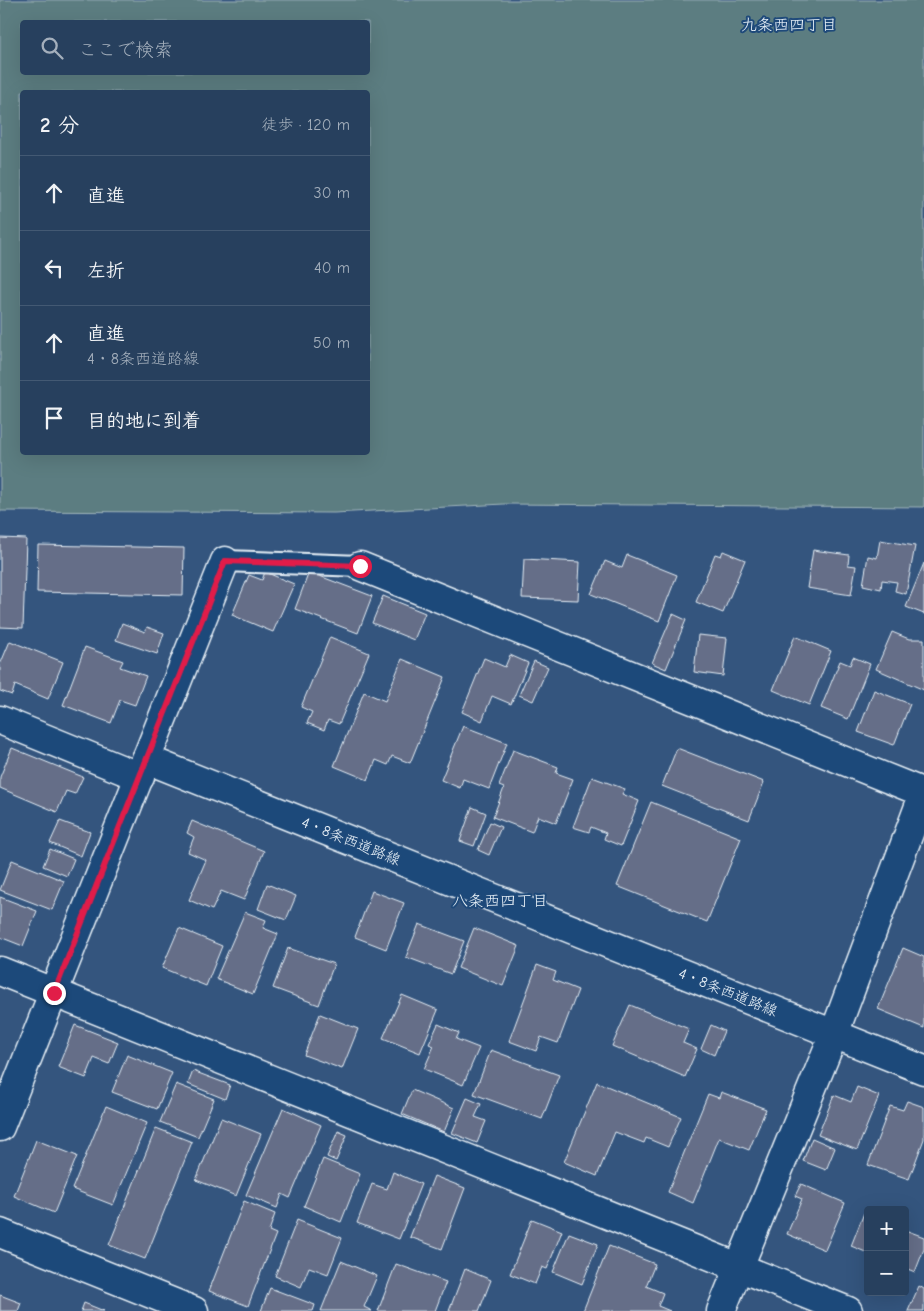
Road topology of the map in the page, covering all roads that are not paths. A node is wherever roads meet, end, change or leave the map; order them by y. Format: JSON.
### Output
{"nodes":[{"id":1,"x":225,"y":561,"type":"joint"},
{"id":2,"x":360,"y":566,"type":"joint"},
{"id":3,"x":0,"y":720,"type":"edge"},
{"id":4,"x":143,"y":768,"type":"junction"},
{"id":5,"x":924,"y":793,"type":"edge"},
{"id":6,"x":0,"y":971,"type":"edge"},
{"id":7,"x":54,"y":993,"type":"junction"},
{"id":8,"x":834,"y":1034,"type":"junction"},
{"id":9,"x":924,"y":1070,"type":"edge"},
{"id":10,"x":0,"y":1127,"type":"edge"},
{"id":11,"x":0,"y":1233,"type":"edge"},
{"id":12,"x":738,"y":1267,"type":"junction"},
{"id":13,"x":194,"y":1311,"type":"edge"},
{"id":14,"x":721,"y":1311,"type":"edge"},
{"id":15,"x":848,"y":1311,"type":"edge"}],
"edges":[{"from":1,"to":2,"type":"lane"},
{"from":1,"to":4,"type":"street"},
{"from":2,"to":5,"type":"street"},
{"from":3,"to":4,"type":"street","name":"4・8条西道路線"},
{"from":4,"to":7,"type":"street"},
{"from":4,"to":8,"type":"street","name":"4・8条西道路線"},
{"from":5,"to":8,"type":"street"},
{"from":6,"to":7,"type":"street"},
{"from":7,"to":10,"type":"street"},
{"from":7,"to":12,"type":"street"},
{"from":8,"to":9,"type":"street","name":"4・8条西道路線"},
{"from":8,"to":12,"type":"street"},
{"from":11,"to":13,"type":"street"},
{"from":12,"to":14,"type":"street"},
{"from":12,"to":15,"type":"street"}]}
